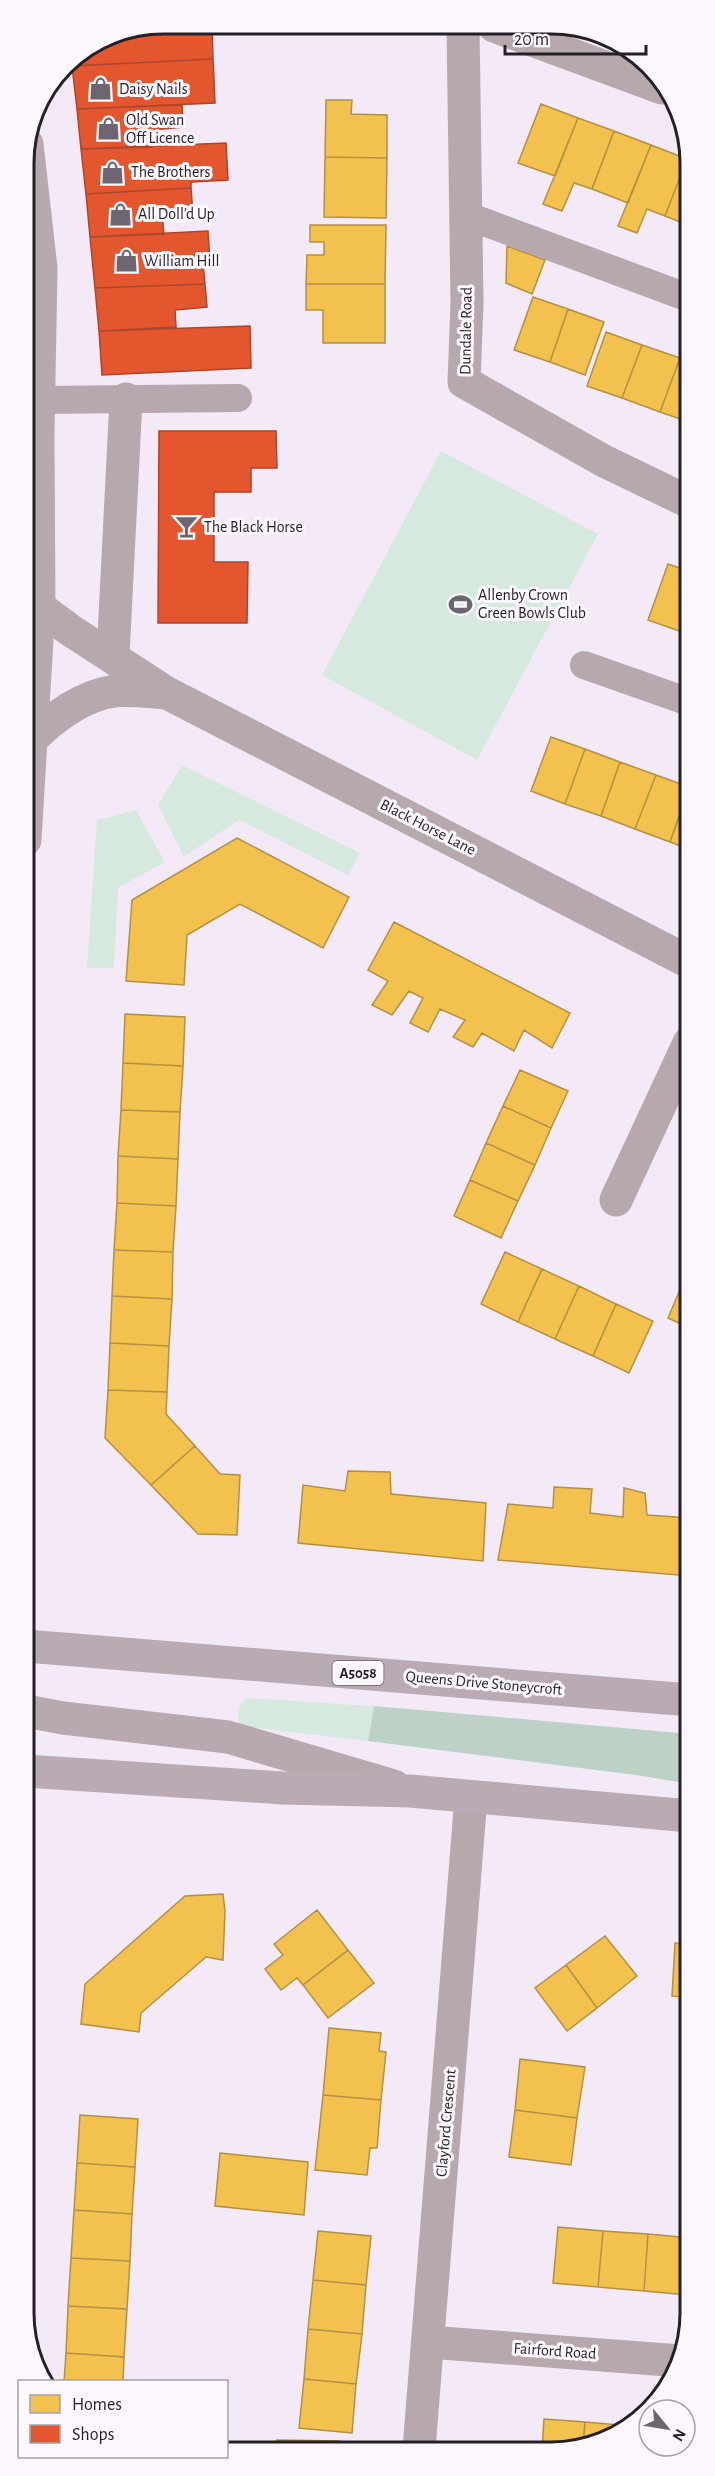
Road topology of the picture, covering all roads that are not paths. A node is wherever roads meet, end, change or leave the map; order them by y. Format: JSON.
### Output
{"nodes":[{"id":1,"x":463,"y":34,"type":"edge"},
{"id":2,"x":516,"y":34,"type":"edge"},
{"id":3,"x":654,"y":85,"type":"edge"},
{"id":4,"x":465,"y":215,"type":"junction"},
{"id":5,"x":680,"y":295,"type":"edge"},
{"id":6,"x":35,"y":311,"type":"edge"},
{"id":7,"x":238,"y":398,"type":"dead end"},
{"id":8,"x":126,"y":399,"type":"junction"},
{"id":9,"x":39,"y":400,"type":"junction"},
{"id":10,"x":680,"y":498,"type":"edge"},
{"id":11,"x":39,"y":606,"type":"junction"},
{"id":12,"x":113,"y":657,"type":"junction"},
{"id":13,"x":584,"y":665,"type":"dead end"},
{"id":14,"x":35,"y":677,"type":"edge"},
{"id":15,"x":166,"y":693,"type":"junction"},
{"id":16,"x":680,"y":699,"type":"edge"},
{"id":17,"x":35,"y":736,"type":"edge"},
{"id":18,"x":680,"y":957,"type":"edge"},
{"id":19,"x":680,"y":1062,"type":"edge"},
{"id":20,"x":616,"y":1200,"type":"dead end"},
{"id":21,"x":34,"y":1647,"type":"edge"},
{"id":22,"x":680,"y":1699,"type":"edge"},
{"id":23,"x":34,"y":1713,"type":"edge"},
{"id":24,"x":34,"y":1772,"type":"edge"},
{"id":25,"x":410,"y":1791,"type":"junction"},
{"id":26,"x":471,"y":1797,"type":"junction"},
{"id":27,"x":680,"y":1815,"type":"edge"},
{"id":28,"x":428,"y":2342,"type":"junction"},
{"id":29,"x":672,"y":2360,"type":"edge"},
{"id":30,"x":420,"y":2442,"type":"edge"}],
"edges":[{"from":1,"to":4,"type":"street","name":"Dundale Road"},
{"from":2,"to":3,"type":"street"},
{"from":4,"to":5,"type":"lane"},
{"from":4,"to":10,"type":"street","name":"Dundale Road"},
{"from":6,"to":9,"type":"main road"},
{"from":7,"to":8,"type":"lane"},
{"from":8,"to":9,"type":"lane"},
{"from":8,"to":12,"type":"street"},
{"from":9,"to":11,"type":"main road"},
{"from":11,"to":12,"type":"street","name":"Black Horse Lane"},
{"from":11,"to":14,"type":"main road"},
{"from":12,"to":15,"type":"street","name":"Black Horse Lane"},
{"from":13,"to":16,"type":"lane"},
{"from":15,"to":17,"type":"street","name":"Black Horse Lane"},
{"from":15,"to":18,"type":"street","name":"Black Horse Lane"},
{"from":19,"to":20,"type":"street"},
{"from":21,"to":22,"type":"highway","name":"Queens Drive Stoneycroft","number":"A5058"},
{"from":23,"to":25,"type":"main road"},
{"from":24,"to":25,"type":"highway"},
{"from":25,"to":26,"type":"highway"},
{"from":26,"to":27,"type":"highway"},
{"from":26,"to":28,"type":"street","name":"Clayford Crescent"},
{"from":28,"to":29,"type":"street","name":"Fairford Road"},
{"from":28,"to":30,"type":"street","name":"Clayford Crescent"}]}
